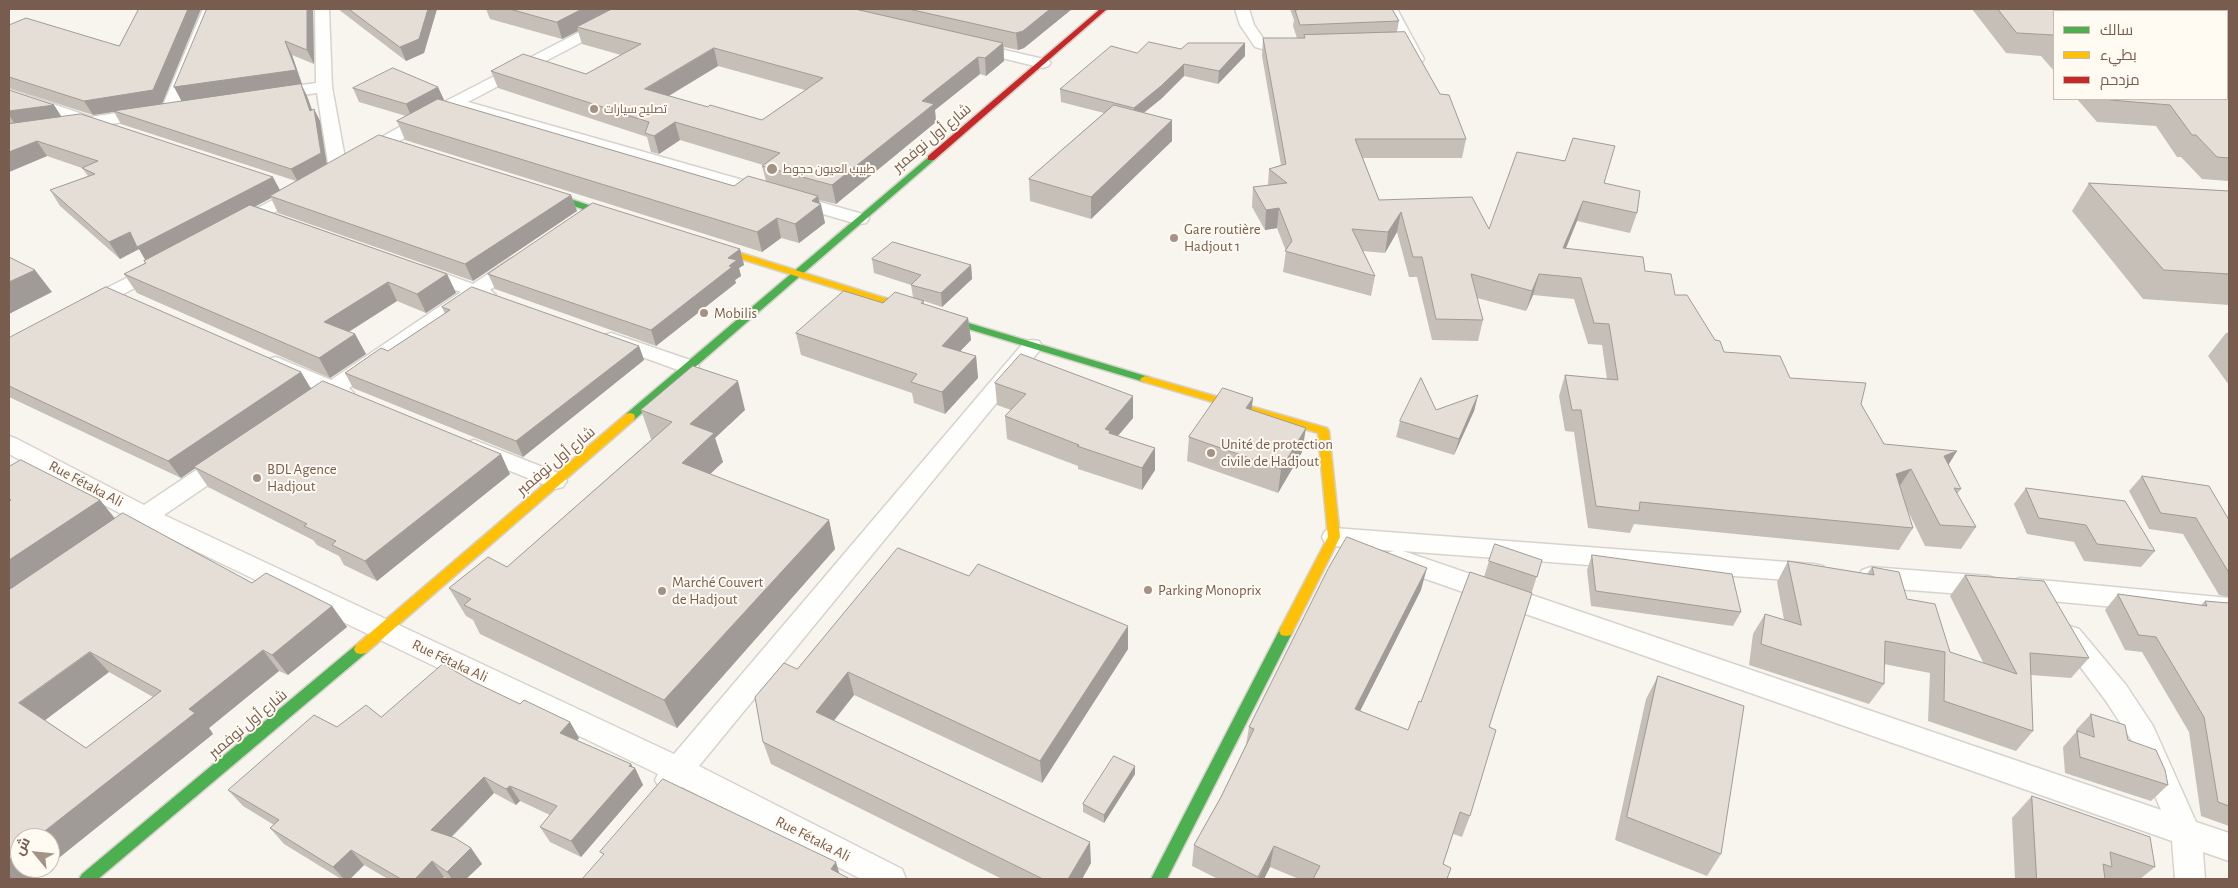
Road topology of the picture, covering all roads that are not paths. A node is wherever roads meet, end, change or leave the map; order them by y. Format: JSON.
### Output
{"nodes":[{"id":1,"x":210,"y":9,"type":"edge"},
{"id":2,"x":322,"y":9,"type":"edge"},
{"id":3,"x":634,"y":9,"type":"edge"},
{"id":4,"x":1104,"y":9,"type":"edge"},
{"id":5,"x":1242,"y":9,"type":"edge"},
{"id":6,"x":1390,"y":9,"type":"edge"},
{"id":7,"x":956,"y":43,"type":"edge"},
{"id":8,"x":1409,"y":43,"type":"junction"},
{"id":9,"x":1390,"y":44,"type":"edge"},
{"id":10,"x":1305,"y":47,"type":"edge"},
{"id":11,"x":1043,"y":63,"type":"junction"},
{"id":12,"x":1426,"y":76,"type":"edge"},
{"id":13,"x":324,"y":87,"type":"junction"},
{"id":14,"x":9,"y":94,"type":"edge"},
{"id":15,"x":256,"y":97,"type":"edge"},
{"id":16,"x":454,"y":103,"type":"junction"},
{"id":17,"x":189,"y":107,"type":"edge"},
{"id":18,"x":169,"y":110,"type":"junction"},
{"id":19,"x":91,"y":122,"type":"junction"},
{"id":20,"x":54,"y":128,"type":"edge"},
{"id":21,"x":127,"y":134,"type":"edge"},
{"id":22,"x":386,"y":142,"type":"junction"},
{"id":23,"x":405,"y":148,"type":"edge"},
{"id":24,"x":319,"y":180,"type":"junction"},
{"id":25,"x":283,"y":185,"type":"dead end"},
{"id":26,"x":528,"y":188,"type":"edge"},
{"id":27,"x":594,"y":210,"type":"junction"},
{"id":28,"x":259,"y":214,"type":"junction"},
{"id":29,"x":860,"y":219,"type":"junction"},
{"id":30,"x":630,"y":221,"type":"edge"},
{"id":31,"x":286,"y":224,"type":"edge"},
{"id":32,"x":570,"y":226,"type":"edge"},
{"id":33,"x":224,"y":232,"type":"edge"},
{"id":34,"x":693,"y":241,"type":"edge"},
{"id":35,"x":531,"y":254,"type":"edge"},
{"id":36,"x":173,"y":260,"type":"edge"},
{"id":37,"x":404,"y":266,"type":"edge"},
{"id":38,"x":796,"y":274,"type":"junction"},
{"id":39,"x":113,"y":292,"type":"junction"},
{"id":40,"x":476,"y":292,"type":"junction"},
{"id":41,"x":504,"y":302,"type":"edge"},
{"id":42,"x":139,"y":304,"type":"edge"},
{"id":43,"x":70,"y":315,"type":"edge"},
{"id":44,"x":596,"y":334,"type":"edge"},
{"id":45,"x":1032,"y":346,"type":"junction"},
{"id":46,"x":254,"y":354,"type":"edge"},
{"id":47,"x":689,"y":367,"type":"junction"},
{"id":48,"x":333,"y":389,"type":"junction"},
{"id":49,"x":359,"y":400,"type":"edge"},
{"id":50,"x":292,"y":416,"type":"edge"},
{"id":51,"x":457,"y":440,"type":"edge"},
{"id":52,"x":9,"y":444,"type":"edge"},
{"id":53,"x":243,"y":450,"type":"edge"},
{"id":54,"x":555,"y":481,"type":"junction"},
{"id":55,"x":145,"y":516,"type":"junction"},
{"id":56,"x":121,"y":532,"type":"edge"},
{"id":57,"x":1334,"y":537,"type":"junction"},
{"id":58,"x":2034,"y":589,"type":"junction"},
{"id":59,"x":2229,"y":608,"type":"edge"},
{"id":60,"x":384,"y":630,"type":"junction"},
{"id":61,"x":678,"y":770,"type":"junction"},
{"id":62,"x":653,"y":799,"type":"edge"},
{"id":63,"x":2186,"y":833,"type":"junction"},
{"id":64,"x":2229,"y":847,"type":"edge"},
{"id":65,"x":87,"y":879,"type":"edge"},
{"id":66,"x":891,"y":879,"type":"edge"},
{"id":67,"x":1159,"y":879,"type":"edge"},
{"id":68,"x":2190,"y":879,"type":"edge"}],
"edges":[{"from":1,"to":18,"type":"street"},
{"from":2,"to":13,"type":"street"},
{"from":3,"to":16,"type":"street"},
{"from":4,"to":11,"type":"main road","name":"شارع أول نوفمبر"},
{"from":5,"to":10,"type":"street"},
{"from":6,"to":8,"type":"street"},
{"from":7,"to":11,"type":"street"},
{"from":8,"to":9,"type":"street"},
{"from":8,"to":12,"type":"street"},
{"from":11,"to":29,"type":"main road","name":"شارع أول نوفمبر"},
{"from":13,"to":15,"type":"street"},
{"from":13,"to":24,"type":"street"},
{"from":14,"to":19,"type":"street"},
{"from":16,"to":22,"type":"street"},
{"from":16,"to":29,"type":"street"},
{"from":17,"to":18,"type":"street"},
{"from":18,"to":19,"type":"street"},
{"from":19,"to":20,"type":"street"},
{"from":19,"to":21,"type":"street"},
{"from":22,"to":23,"type":"main road"},
{"from":22,"to":24,"type":"street"},
{"from":24,"to":25,"type":"street"},
{"from":24,"to":28,"type":"street"},
{"from":26,"to":27,"type":"main road"},
{"from":27,"to":30,"type":"main road"},
{"from":27,"to":32,"type":"street"},
{"from":28,"to":31,"type":"street"},
{"from":28,"to":33,"type":"street"},
{"from":29,"to":38,"type":"main road","name":"شارع أول نوفمبر"},
{"from":34,"to":38,"type":"main road"},
{"from":35,"to":40,"type":"street"},
{"from":36,"to":39,"type":"street"},
{"from":37,"to":40,"type":"street"},
{"from":38,"to":45,"type":"main road"},
{"from":38,"to":47,"type":"main road","name":"شارع أول نوفمبر"},
{"from":39,"to":42,"type":"street"},
{"from":39,"to":43,"type":"street"},
{"from":40,"to":41,"type":"street"},
{"from":40,"to":48,"type":"street"},
{"from":44,"to":47,"type":"street"},
{"from":45,"to":57,"type":"main road"},
{"from":45,"to":61,"type":"street"},
{"from":46,"to":48,"type":"street"},
{"from":47,"to":54,"type":"main road","name":"شارع أول نوفمبر"},
{"from":48,"to":49,"type":"street"},
{"from":48,"to":50,"type":"street"},
{"from":51,"to":54,"type":"street"},
{"from":52,"to":55,"type":"street","name":"Rue Fétaka Ali"},
{"from":53,"to":55,"type":"street"},
{"from":54,"to":60,"type":"main road","name":"شارع أول نوفمبر"},
{"from":55,"to":56,"type":"street"},
{"from":55,"to":60,"type":"street","name":"Rue Fétaka Ali"},
{"from":57,"to":58,"type":"street"},
{"from":57,"to":63,"type":"street"},
{"from":57,"to":67,"type":"main road"},
{"from":58,"to":59,"type":"street"},
{"from":58,"to":63,"type":"street"},
{"from":60,"to":61,"type":"street","name":"Rue Fétaka Ali"},
{"from":60,"to":65,"type":"main road","name":"شارع أول نوفمبر"},
{"from":61,"to":62,"type":"street"},
{"from":61,"to":66,"type":"street","name":"Rue Fétaka Ali"},
{"from":63,"to":64,"type":"street"},
{"from":63,"to":68,"type":"street"}]}
